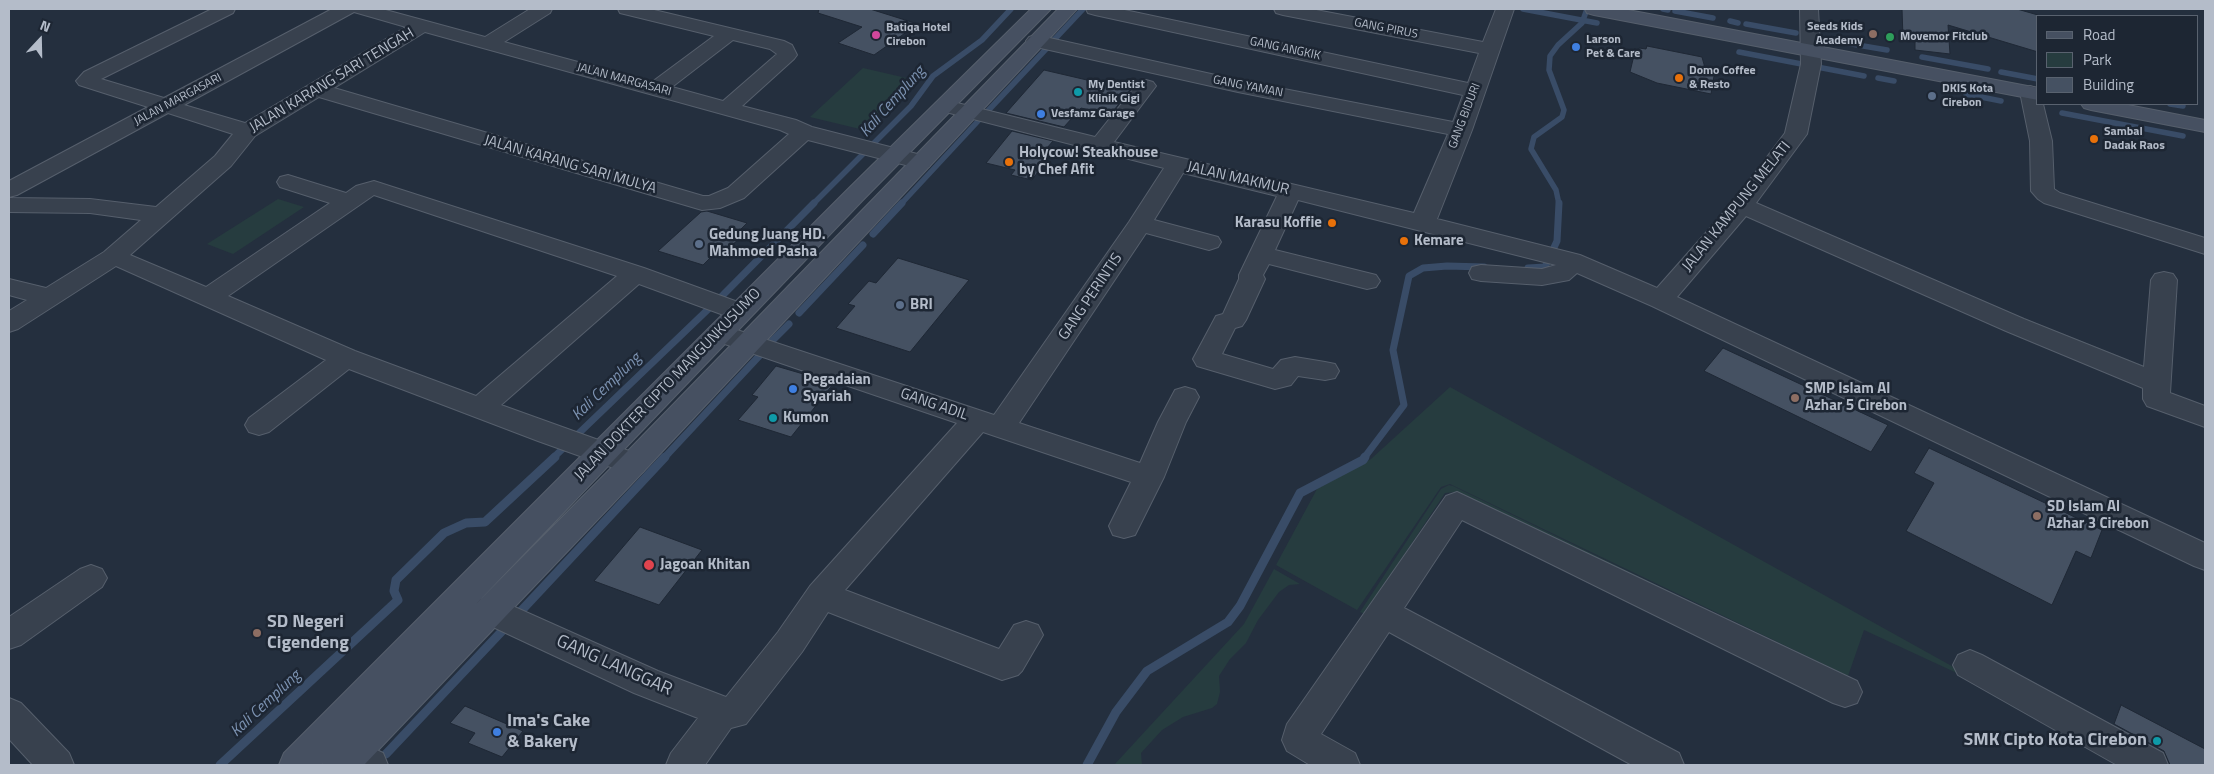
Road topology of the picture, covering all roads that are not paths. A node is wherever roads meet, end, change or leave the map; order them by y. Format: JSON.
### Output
{"nodes":[{"id":1,"x":226,"y":9,"type":"edge"},
{"id":2,"x":346,"y":9,"type":"edge"},
{"id":3,"x":361,"y":9,"type":"edge"},
{"id":4,"x":543,"y":9,"type":"edge"},
{"id":5,"x":627,"y":9,"type":"edge"},
{"id":6,"x":1042,"y":9,"type":"edge"},
{"id":7,"x":1068,"y":9,"type":"edge"},
{"id":8,"x":1095,"y":9,"type":"edge"},
{"id":9,"x":1283,"y":9,"type":"edge"},
{"id":10,"x":1505,"y":9,"type":"edge"},
{"id":11,"x":1809,"y":9,"type":"edge"},
{"id":12,"x":1598,"y":10,"type":"edge"},
{"id":13,"x":423,"y":25,"type":"junction"},
{"id":14,"x":729,"y":34,"type":"junction"},
{"id":15,"x":1036,"y":42,"type":"junction"},
{"id":16,"x":489,"y":43,"type":"junction"},
{"id":17,"x":1490,"y":49,"type":"junction"},
{"id":18,"x":1811,"y":60,"type":"junction"},
{"id":19,"x":1146,"y":86,"type":"dead end"},
{"id":20,"x":316,"y":89,"type":"junction"},
{"id":21,"x":656,"y":89,"type":"junction"},
{"id":22,"x":1474,"y":90,"type":"junction"},
{"id":23,"x":2034,"y":93,"type":"edge"},
{"id":24,"x":2096,"y":105,"type":"edge"},
{"id":25,"x":945,"y":106,"type":"junction"},
{"id":26,"x":166,"y":107,"type":"junction"},
{"id":27,"x":727,"y":108,"type":"junction"},
{"id":28,"x":969,"y":112,"type":"junction"},
{"id":29,"x":2205,"y":126,"type":"edge"},
{"id":30,"x":1461,"y":130,"type":"junction"},
{"id":31,"x":247,"y":131,"type":"junction"},
{"id":32,"x":804,"y":132,"type":"junction"},
{"id":33,"x":1100,"y":145,"type":"junction"},
{"id":34,"x":892,"y":154,"type":"junction"},
{"id":35,"x":921,"y":162,"type":"junction"},
{"id":36,"x":1177,"y":164,"type":"junction"},
{"id":37,"x":288,"y":182,"type":"dead end"},
{"id":38,"x":9,"y":190,"type":"edge"},
{"id":39,"x":1291,"y":191,"type":"junction"},
{"id":40,"x":350,"y":202,"type":"junction"},
{"id":41,"x":9,"y":205,"type":"edge"},
{"id":42,"x":1742,"y":206,"type":"junction"},
{"id":43,"x":162,"y":215,"type":"junction"},
{"id":44,"x":1424,"y":223,"type":"junction"},
{"id":45,"x":1140,"y":224,"type":"junction"},
{"id":46,"x":1209,"y":242,"type":"dead end"},
{"id":47,"x":2205,"y":246,"type":"edge"},
{"id":48,"x":1261,"y":254,"type":"junction"},
{"id":49,"x":126,"y":262,"type":"dead end"},
{"id":50,"x":1573,"y":262,"type":"junction"},
{"id":51,"x":1480,"y":273,"type":"dead end"},
{"id":52,"x":635,"y":274,"type":"junction"},
{"id":53,"x":2164,"y":280,"type":"dead end"},
{"id":54,"x":1367,"y":281,"type":"dead end"},
{"id":55,"x":9,"y":287,"type":"edge"},
{"id":56,"x":48,"y":297,"type":"junction"},
{"id":57,"x":208,"y":298,"type":"junction"},
{"id":58,"x":1661,"y":300,"type":"junction"},
{"id":59,"x":723,"y":306,"type":"junction"},
{"id":60,"x":9,"y":323,"type":"edge"},
{"id":61,"x":719,"y":333,"type":"junction"},
{"id":62,"x":749,"y":342,"type":"junction"},
{"id":63,"x":346,"y":358,"type":"junction"},
{"id":64,"x":1325,"y":372,"type":"dead end"},
{"id":65,"x":2157,"y":383,"type":"junction"},
{"id":66,"x":1185,"y":397,"type":"dead end"},
{"id":67,"x":480,"y":408,"type":"junction"},
{"id":68,"x":2205,"y":418,"type":"edge"},
{"id":69,"x":989,"y":423,"type":"junction"},
{"id":70,"x":259,"y":425,"type":"dead end"},
{"id":71,"x":609,"y":456,"type":"junction"},
{"id":72,"x":1149,"y":477,"type":"junction"},
{"id":73,"x":1124,"y":526,"type":"dead end"},
{"id":74,"x":2205,"y":557,"type":"edge"},
{"id":75,"x":91,"y":578,"type":"dead end"},
{"id":76,"x":821,"y":595,"type":"junction"},
{"id":77,"x":490,"y":610,"type":"junction"},
{"id":78,"x":1382,"y":612,"type":"junction"},
{"id":79,"x":1026,"y":634,"type":"dead end"},
{"id":80,"x":9,"y":635,"type":"edge"},
{"id":81,"x":1970,"y":666,"type":"dead end"},
{"id":82,"x":1845,"y":692,"type":"dead end"},
{"id":83,"x":731,"y":710,"type":"junction"},
{"id":84,"x":9,"y":714,"type":"edge"},
{"id":85,"x":354,"y":762,"type":"edge"},
{"id":86,"x":56,"y":765,"type":"edge"},
{"id":87,"x":298,"y":765,"type":"edge"},
{"id":88,"x":684,"y":765,"type":"edge"},
{"id":89,"x":1342,"y":765,"type":"edge"},
{"id":90,"x":1666,"y":765,"type":"edge"},
{"id":91,"x":2150,"y":765,"type":"edge"}],
"edges":[{"from":1,"to":26,"type":"street"},
{"from":2,"to":26,"type":"street","name":"JALAN MARGASARI"},
{"from":3,"to":13,"type":"street","name":"JALAN MARGASARI"},
{"from":4,"to":16,"type":"street"},
{"from":5,"to":14,"type":"street"},
{"from":6,"to":25,"type":"main road","name":"JALAN DOKTER CIPTO MANGUNKUSUMO"},
{"from":7,"to":15,"type":"main road","name":"JALAN DOKTER CIPTO MANGUNKUSUMO"},
{"from":8,"to":22,"type":"street","name":"GANG ANGKIK"},
{"from":9,"to":17,"type":"street","name":"GANG PIRUS"},
{"from":10,"to":17,"type":"street","name":"GANG BIDURI"},
{"from":11,"to":18,"type":"street","name":"JALAN KAMPUNG MELATI"},
{"from":12,"to":18,"type":"main road"},
{"from":13,"to":16,"type":"street","name":"JALAN MARGASARI"},
{"from":13,"to":20,"type":"street","name":"JALAN KARANG SARI TENGAH"},
{"from":14,"to":21,"type":"street"},
{"from":14,"to":27,"type":"street"},
{"from":15,"to":28,"type":"main road","name":"JALAN DOKTER CIPTO MANGUNKUSUMO"},
{"from":15,"to":30,"type":"street","name":"GANG YAMAN"},
{"from":16,"to":21,"type":"street","name":"JALAN MARGASARI"},
{"from":17,"to":22,"type":"street","name":"GANG BIDURI"},
{"from":18,"to":23,"type":"main road"},
{"from":18,"to":42,"type":"street","name":"JALAN KAMPUNG MELATI"},
{"from":19,"to":33,"type":"street"},
{"from":20,"to":31,"type":"street","name":"JALAN KARANG SARI TENGAH"},
{"from":20,"to":32,"type":"street","name":"JALAN KARANG SARI MULYA"},
{"from":21,"to":27,"type":"street","name":"JALAN MARGASARI"},
{"from":22,"to":30,"type":"street","name":"GANG BIDURI"},
{"from":23,"to":47,"type":"street"},
{"from":24,"to":29,"type":"main road"},
{"from":25,"to":28,"type":"street","name":"JALAN MAKMUR"},
{"from":25,"to":34,"type":"main road","name":"JALAN DOKTER CIPTO MANGUNKUSUMO"},
{"from":26,"to":31,"type":"street"},
{"from":26,"to":38,"type":"street","name":"JALAN MARGASARI"},
{"from":27,"to":32,"type":"street","name":"JALAN MARGASARI"},
{"from":28,"to":33,"type":"street","name":"JALAN MAKMUR"},
{"from":28,"to":35,"type":"main road","name":"JALAN DOKTER CIPTO MANGUNKUSUMO"},
{"from":30,"to":44,"type":"street","name":"GANG BIDURI"},
{"from":31,"to":43,"type":"street","name":"JALAN KARANG SARI TENGAH"},
{"from":32,"to":34,"type":"street","name":"JALAN MARGASARI"},
{"from":33,"to":36,"type":"street","name":"JALAN MAKMUR"},
{"from":34,"to":35,"type":"street","name":"JALAN MARGASARI"},
{"from":34,"to":59,"type":"main road","name":"JALAN DOKTER CIPTO MANGUNKUSUMO"},
{"from":35,"to":62,"type":"main road","name":"JALAN DOKTER CIPTO MANGUNKUSUMO"},
{"from":36,"to":39,"type":"street","name":"JALAN MAKMUR"},
{"from":36,"to":45,"type":"street","name":"GANG PERINTIS"},
{"from":37,"to":40,"type":"street"},
{"from":39,"to":44,"type":"street","name":"JALAN MAKMUR"},
{"from":39,"to":48,"type":"street"},
{"from":40,"to":52,"type":"street"},
{"from":40,"to":57,"type":"street"},
{"from":41,"to":43,"type":"street"},
{"from":42,"to":58,"type":"street","name":"JALAN KAMPUNG MELATI"},
{"from":42,"to":65,"type":"street"},
{"from":43,"to":56,"type":"street","name":"JALAN KARANG SARI TENGAH"},
{"from":44,"to":50,"type":"street","name":"JALAN MAKMUR"},
{"from":45,"to":46,"type":"street"},
{"from":45,"to":69,"type":"street","name":"GANG PERINTIS"},
{"from":48,"to":54,"type":"street"},
{"from":48,"to":64,"type":"street"},
{"from":49,"to":57,"type":"street"},
{"from":50,"to":51,"type":"street"},
{"from":50,"to":58,"type":"street"},
{"from":52,"to":59,"type":"street"},
{"from":52,"to":67,"type":"street"},
{"from":53,"to":65,"type":"street"},
{"from":55,"to":56,"type":"street"},
{"from":56,"to":60,"type":"street","name":"JALAN KARANG SARI TENGAH"},
{"from":57,"to":63,"type":"street"},
{"from":58,"to":74,"type":"street"},
{"from":59,"to":61,"type":"main road","name":"JALAN DOKTER CIPTO MANGUNKUSUMO"},
{"from":61,"to":62,"type":"street","name":"GANG ADIL"},
{"from":61,"to":71,"type":"main road","name":"JALAN DOKTER CIPTO MANGUNKUSUMO"},
{"from":62,"to":69,"type":"street","name":"GANG ADIL"},
{"from":62,"to":71,"type":"main road","name":"JALAN DOKTER CIPTO MANGUNKUSUMO"},
{"from":63,"to":67,"type":"street"},
{"from":63,"to":70,"type":"street"},
{"from":65,"to":68,"type":"street"},
{"from":66,"to":72,"type":"street"},
{"from":67,"to":71,"type":"street"},
{"from":69,"to":72,"type":"street","name":"GANG ADIL"},
{"from":69,"to":76,"type":"street","name":"GANG PERINTIS"},
{"from":71,"to":77,"type":"main road","name":"JALAN DOKTER CIPTO MANGUNKUSUMO"},
{"from":71,"to":87,"type":"main road","name":"JALAN DOKTER CIPTO MANGUNKUSUMO"},
{"from":72,"to":73,"type":"street"},
{"from":75,"to":80,"type":"street"},
{"from":76,"to":79,"type":"street"},
{"from":76,"to":83,"type":"street","name":"GANG PERINTIS"},
{"from":77,"to":83,"type":"street","name":"GANG LANGGAR"},
{"from":77,"to":85,"type":"main road","name":"JALAN DOKTER CIPTO MANGUNKUSUMO"},
{"from":78,"to":82,"type":"street"},
{"from":78,"to":89,"type":"street"},
{"from":78,"to":90,"type":"street"},
{"from":81,"to":91,"type":"street"},
{"from":83,"to":88,"type":"street","name":"GANG PERINTIS"},
{"from":84,"to":86,"type":"street"}]}
